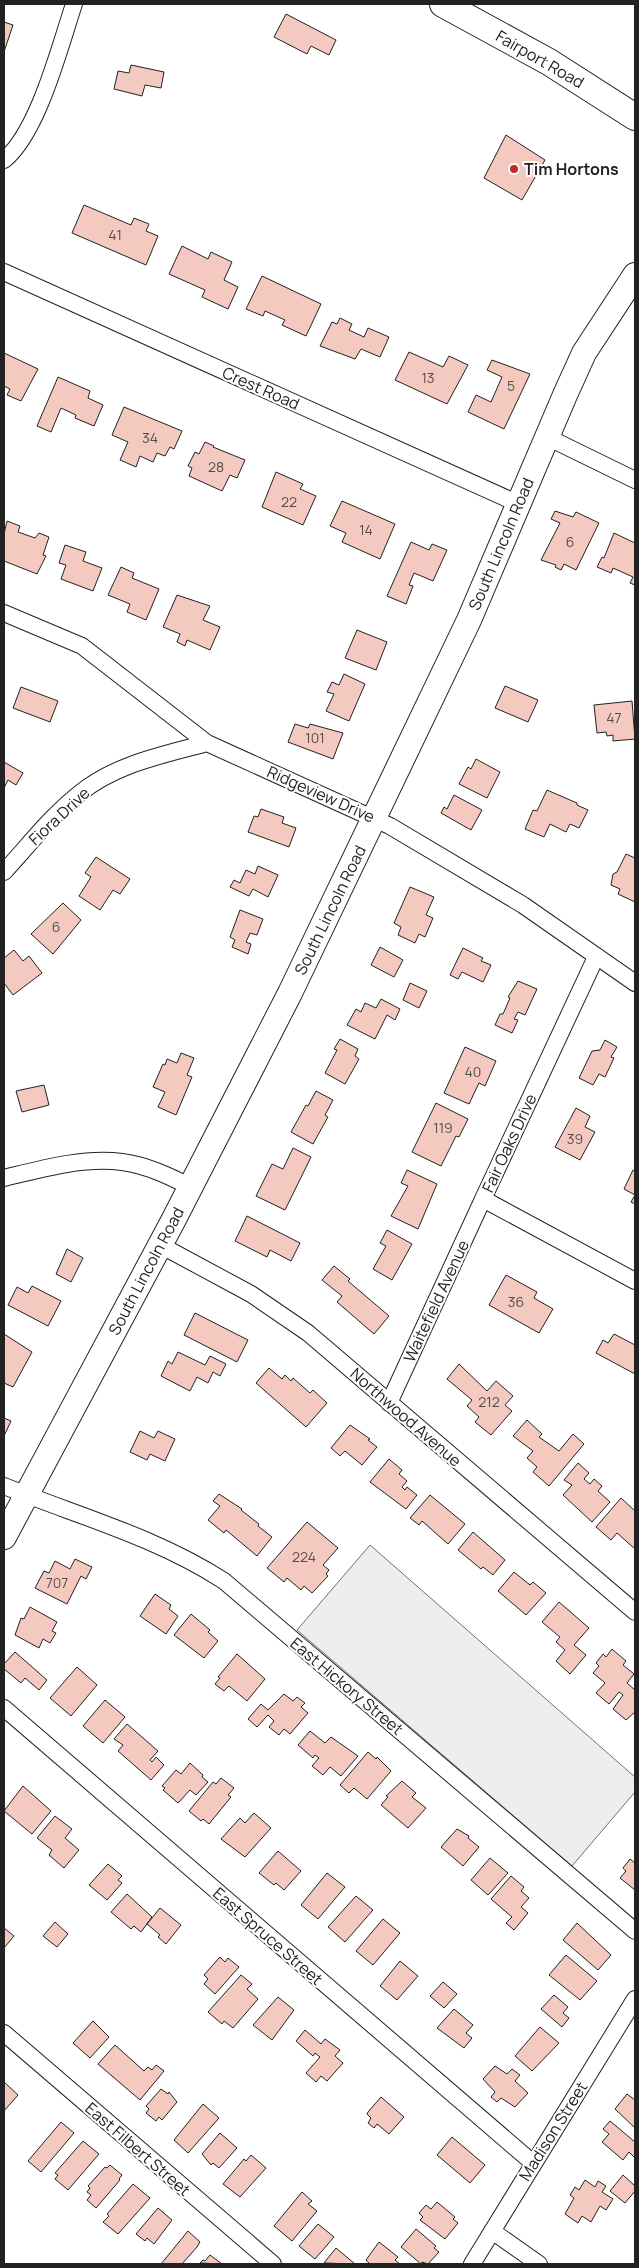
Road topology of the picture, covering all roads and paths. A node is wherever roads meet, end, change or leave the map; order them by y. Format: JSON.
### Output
{"nodes":[{"id":1,"x":74,"y":4,"type":"edge"},
{"id":2,"x":442,"y":4,"type":"edge"},
{"id":3,"x":635,"y":117,"type":"edge"},
{"id":4,"x":4,"y":160,"type":"edge"},
{"id":5,"x":4,"y":272,"type":"edge"},
{"id":6,"x":635,"y":275,"type":"edge"},
{"id":7,"x":547,"y":437,"type":"junction"},
{"id":8,"x":635,"y":480,"type":"edge"},
{"id":9,"x":519,"y":504,"type":"junction"},
{"id":10,"x":4,"y":613,"type":"edge"},
{"id":11,"x":207,"y":743,"type":"junction"},
{"id":12,"x":374,"y":818,"type":"junction"},
{"id":13,"x":4,"y":872,"type":"edge"},
{"id":14,"x":596,"y":958,"type":"junction"},
{"id":15,"x":635,"y":983,"type":"edge"},
{"id":16,"x":4,"y":1178,"type":"edge"},
{"id":17,"x":191,"y":1186,"type":"junction"},
{"id":18,"x":483,"y":1199,"type":"junction"},
{"id":19,"x":160,"y":1245,"type":"junction"},
{"id":20,"x":635,"y":1281,"type":"edge"},
{"id":21,"x":389,"y":1403,"type":"junction"},
{"id":22,"x":4,"y":1486,"type":"edge"},
{"id":23,"x":26,"y":1494,"type":"junction"},
{"id":24,"x":4,"y":1537,"type":"edge"},
{"id":25,"x":635,"y":1612,"type":"edge"},
{"id":26,"x":4,"y":1708,"type":"edge"},
{"id":27,"x":635,"y":1931,"type":"edge"},
{"id":28,"x":635,"y":1999,"type":"edge"},
{"id":29,"x":4,"y":2033,"type":"edge"},
{"id":30,"x":533,"y":2162,"type":"junction"},
{"id":31,"x":492,"y":2231,"type":"junction"},
{"id":32,"x":273,"y":2264,"type":"edge"},
{"id":33,"x":472,"y":2264,"type":"edge"},
{"id":34,"x":539,"y":2264,"type":"edge"}],
"edges":[{"from":1,"to":4,"type":"street"},
{"from":2,"to":3,"type":"main road","name":"Fairport Road"},
{"from":5,"to":9,"type":"street","name":"Crest Road"},
{"from":6,"to":7,"type":"street","name":"South Lincoln Road"},
{"from":7,"to":8,"type":"street"},
{"from":7,"to":9,"type":"street","name":"South Lincoln Road"},
{"from":9,"to":12,"type":"street","name":"South Lincoln Road"},
{"from":10,"to":11,"type":"street","name":"Ridgeview Drive"},
{"from":11,"to":12,"type":"street","name":"Ridgeview Drive"},
{"from":11,"to":13,"type":"street","name":"Fiora Drive"},
{"from":12,"to":14,"type":"street","name":"Ridgeview Drive"},
{"from":12,"to":17,"type":"street","name":"South Lincoln Road"},
{"from":14,"to":15,"type":"street","name":"Ridgeview Drive"},
{"from":14,"to":18,"type":"street","name":"Fair Oaks Drive"},
{"from":16,"to":17,"type":"street"},
{"from":17,"to":19,"type":"street","name":"South Lincoln Road"},
{"from":18,"to":20,"type":"street","name":"Fair Oaks Drive"},
{"from":18,"to":21,"type":"street","name":"Waitefield Avenue"},
{"from":19,"to":21,"type":"street","name":"Northwood Avenue"},
{"from":19,"to":23,"type":"street","name":"South Lincoln Road"},
{"from":21,"to":25,"type":"street","name":"Northwood Avenue"},
{"from":22,"to":23,"type":"street","name":"East Hickory Street"},
{"from":23,"to":24,"type":"street","name":"South Lincoln Road"},
{"from":23,"to":27,"type":"street","name":"East Hickory Street"},
{"from":26,"to":30,"type":"street","name":"East Spruce Street"},
{"from":28,"to":30,"type":"street","name":"Madison Street"},
{"from":29,"to":32,"type":"street","name":"East Filbert Street"},
{"from":30,"to":31,"type":"street","name":"Madison Street"},
{"from":31,"to":33,"type":"street","name":"Madison Street"},
{"from":31,"to":34,"type":"street"}]}
